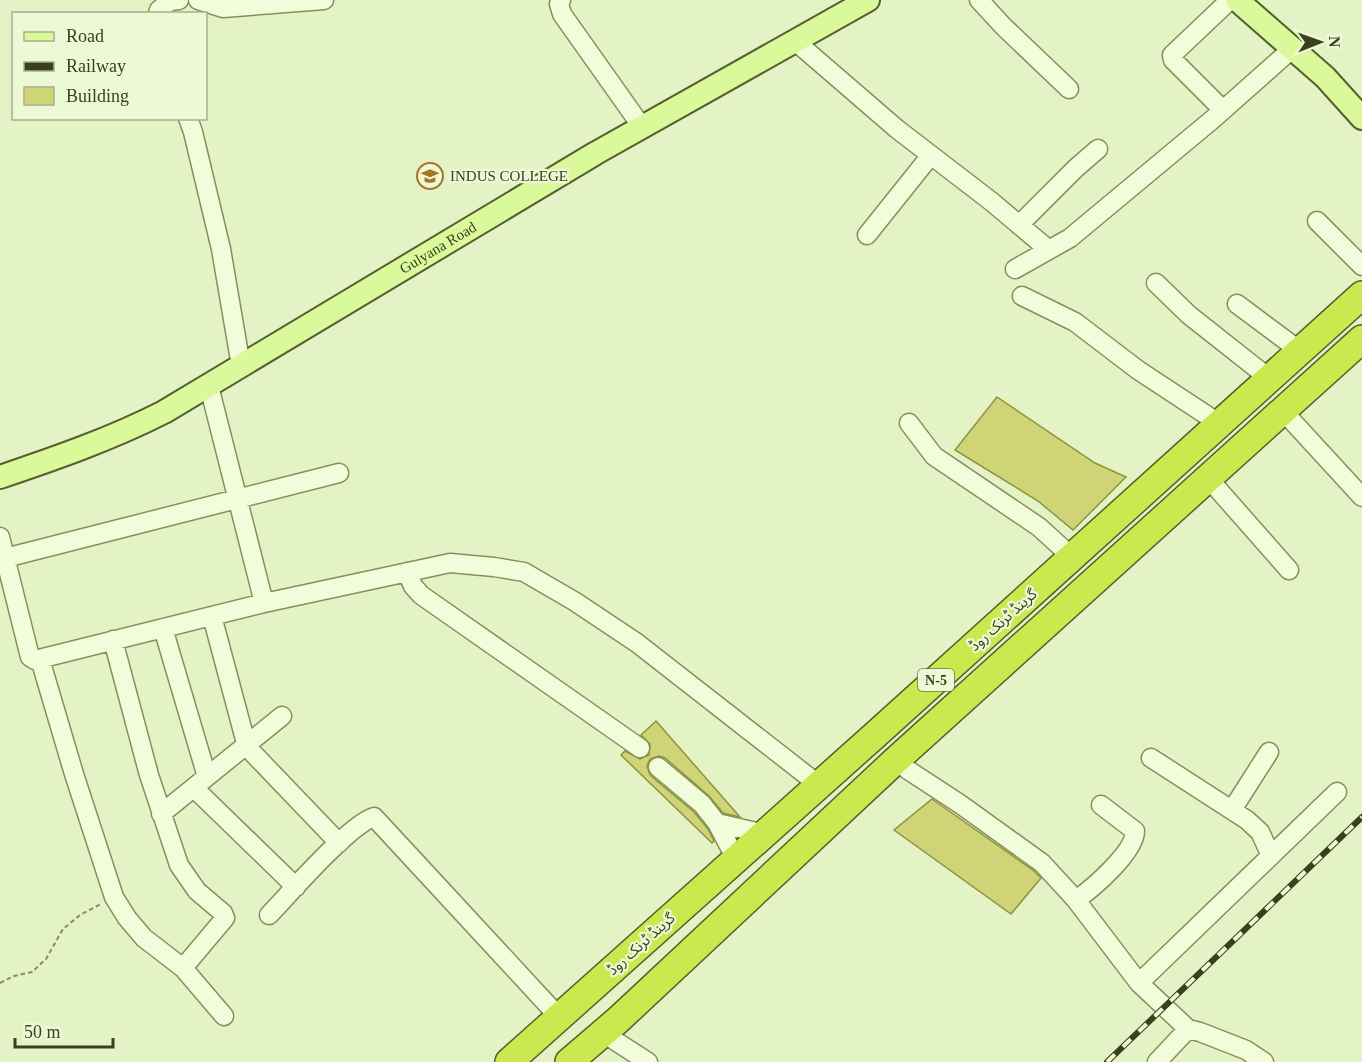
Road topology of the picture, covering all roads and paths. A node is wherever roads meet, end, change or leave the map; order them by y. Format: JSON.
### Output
{"nodes":[{"id":1,"x":179,"y":0,"type":"edge"},
{"id":2,"x":198,"y":0,"type":"edge"},
{"id":3,"x":324,"y":0,"type":"edge"},
{"id":4,"x":561,"y":0,"type":"edge"},
{"id":5,"x":868,"y":0,"type":"edge"},
{"id":6,"x":979,"y":0,"type":"edge"},
{"id":7,"x":1230,"y":0,"type":"edge"},
{"id":8,"x":1237,"y":0,"type":"edge"},
{"id":9,"x":158,"y":12,"type":"edge"},
{"id":10,"x":795,"y":41,"type":"junction"},
{"id":11,"x":1293,"y":48,"type":"junction"},
{"id":12,"x":1069,"y":89,"type":"dead end"},
{"id":13,"x":1223,"y":110,"type":"junction"},
{"id":14,"x":1362,"y":118,"type":"edge"},
{"id":15,"x":189,"y":120,"type":"edge"},
{"id":16,"x":642,"y":127,"type":"junction"},
{"id":17,"x":1098,"y":149,"type":"dead end"},
{"id":18,"x":931,"y":155,"type":"junction"},
{"id":19,"x":1317,"y":221,"type":"dead end"},
{"id":20,"x":1019,"y":225,"type":"junction"},
{"id":21,"x":867,"y":235,"type":"dead end"},
{"id":22,"x":1049,"y":250,"type":"junction"},
{"id":23,"x":1362,"y":266,"type":"edge"},
{"id":24,"x":1015,"y":269,"type":"dead end"},
{"id":25,"x":1156,"y":283,"type":"dead end"},
{"id":26,"x":1362,"y":295,"type":"edge"},
{"id":27,"x":1022,"y":296,"type":"dead end"},
{"id":28,"x":1237,"y":304,"type":"dead end"},
{"id":29,"x":1362,"y":339,"type":"edge"},
{"id":30,"x":1300,"y":351,"type":"junction"},
{"id":31,"x":241,"y":366,"type":"junction"},
{"id":32,"x":1270,"y":379,"type":"junction"},
{"id":33,"x":209,"y":386,"type":"junction"},
{"id":34,"x":1283,"y":411,"type":"junction"},
{"id":35,"x":909,"y":423,"type":"dead end"},
{"id":36,"x":1220,"y":424,"type":"junction"},
{"id":37,"x":339,"y":473,"type":"dead end"},
{"id":38,"x":0,"y":477,"type":"edge"},
{"id":39,"x":1208,"y":478,"type":"junction"},
{"id":40,"x":1362,"y":497,"type":"edge"},
{"id":41,"x":238,"y":500,"type":"junction"},
{"id":42,"x":0,"y":537,"type":"edge"},
{"id":43,"x":1072,"y":557,"type":"junction"},
{"id":44,"x":5,"y":558,"type":"junction"},
{"id":45,"x":1289,"y":570,"type":"dead end"},
{"id":46,"x":407,"y":572,"type":"junction"},
{"id":47,"x":264,"y":603,"type":"junction"},
{"id":48,"x":212,"y":616,"type":"junction"},
{"id":49,"x":163,"y":628,"type":"junction"},
{"id":50,"x":113,"y":640,"type":"junction"},
{"id":51,"x":40,"y":658,"type":"junction"},
{"id":52,"x":282,"y":716,"type":"dead end"},
{"id":53,"x":874,"y":736,"type":"junction"},
{"id":54,"x":247,"y":747,"type":"junction"},
{"id":55,"x":640,"y":748,"type":"dead end"},
{"id":56,"x":1269,"y":752,"type":"dead end"},
{"id":57,"x":1151,"y":758,"type":"dead end"},
{"id":58,"x":896,"y":760,"type":"junction"},
{"id":59,"x":658,"y":767,"type":"dead end"},
{"id":60,"x":201,"y":783,"type":"junction"},
{"id":61,"x":819,"y":785,"type":"junction"},
{"id":62,"x":1336,"y":792,"type":"dead end"},
{"id":63,"x":1101,"y":805,"type":"dead end"},
{"id":64,"x":1232,"y":810,"type":"junction"},
{"id":65,"x":161,"y":814,"type":"junction"},
{"id":66,"x":717,"y":823,"type":"junction"},
{"id":67,"x":765,"y":834,"type":"junction"},
{"id":68,"x":339,"y":843,"type":"junction"},
{"id":69,"x":1271,"y":856,"type":"junction"},
{"id":70,"x":736,"y":859,"type":"junction"},
{"id":71,"x":296,"y":887,"type":"junction"},
{"id":72,"x":114,"y":897,"type":"junction"},
{"id":73,"x":1076,"y":900,"type":"junction"},
{"id":74,"x":269,"y":915,"type":"dead end"},
{"id":75,"x":183,"y":968,"type":"junction"},
{"id":76,"x":0,"y":983,"type":"edge"},
{"id":77,"x":1138,"y":983,"type":"junction"},
{"id":78,"x":224,"y":1016,"type":"dead end"},
{"id":79,"x":559,"y":1017,"type":"junction"},
{"id":80,"x":1188,"y":1029,"type":"junction"},
{"id":81,"x":603,"y":1033,"type":"junction"},
{"id":82,"x":509,"y":1062,"type":"edge"},
{"id":83,"x":569,"y":1062,"type":"edge"},
{"id":84,"x":648,"y":1062,"type":"edge"},
{"id":85,"x":1157,"y":1062,"type":"edge"},
{"id":86,"x":1264,"y":1062,"type":"edge"}],
"edges":[{"from":1,"to":9,"type":"street"},
{"from":2,"to":3,"type":"street"},
{"from":4,"to":16,"type":"street"},
{"from":5,"to":10,"type":"main road","name":"Gulyana Road"},
{"from":6,"to":12,"type":"street"},
{"from":7,"to":13,"type":"street"},
{"from":8,"to":11,"type":"main road"},
{"from":10,"to":16,"type":"main road","name":"Gulyana Road"},
{"from":10,"to":18,"type":"street"},
{"from":11,"to":13,"type":"street"},
{"from":11,"to":14,"type":"main road"},
{"from":13,"to":22,"type":"street"},
{"from":15,"to":31,"type":"street"},
{"from":16,"to":31,"type":"main road","name":"Gulyana Road"},
{"from":17,"to":20,"type":"street"},
{"from":18,"to":20,"type":"street"},
{"from":18,"to":21,"type":"street"},
{"from":19,"to":23,"type":"street"},
{"from":20,"to":22,"type":"street"},
{"from":22,"to":24,"type":"street"},
{"from":25,"to":32,"type":"street"},
{"from":26,"to":30,"type":"highway","name":"گرینڈ ٹرنک روڈ","number":"N-5"},
{"from":27,"to":36,"type":"street"},
{"from":28,"to":30,"type":"street"},
{"from":29,"to":34,"type":"highway","number":"N-5"},
{"from":30,"to":32,"type":"highway","name":"گرینڈ ٹرنک روڈ","number":"N-5"},
{"from":31,"to":33,"type":"main road","name":"Gulyana Road"},
{"from":32,"to":36,"type":"highway","name":"گرینڈ ٹرنک روڈ","number":"N-5"},
{"from":33,"to":38,"type":"main road","name":"Gulyana Road"},
{"from":33,"to":41,"type":"street"},
{"from":34,"to":39,"type":"highway","number":"N-5"},
{"from":34,"to":40,"type":"street"},
{"from":35,"to":43,"type":"street"},
{"from":36,"to":43,"type":"highway","name":"گرینڈ ٹرنک روڈ","number":"N-5"},
{"from":37,"to":41,"type":"street"},
{"from":39,"to":45,"type":"street"},
{"from":39,"to":58,"type":"highway","number":"N-5"},
{"from":41,"to":44,"type":"street"},
{"from":41,"to":47,"type":"street"},
{"from":42,"to":44,"type":"street"},
{"from":43,"to":53,"type":"highway","name":"گرینڈ ٹرنک روڈ","number":"N-5"},
{"from":44,"to":51,"type":"street"},
{"from":46,"to":47,"type":"street"},
{"from":46,"to":55,"type":"street"},
{"from":46,"to":61,"type":"street"},
{"from":47,"to":48,"type":"street"},
{"from":48,"to":49,"type":"street"},
{"from":48,"to":54,"type":"street"},
{"from":49,"to":50,"type":"street"},
{"from":49,"to":60,"type":"street"},
{"from":50,"to":51,"type":"street"},
{"from":50,"to":65,"type":"street"},
{"from":51,"to":72,"type":"street"},
{"from":52,"to":54,"type":"street"},
{"from":53,"to":58,"type":"highway"},
{"from":53,"to":61,"type":"highway","name":"گرینڈ ٹرنک روڈ","number":"N-5"},
{"from":54,"to":60,"type":"street"},
{"from":54,"to":68,"type":"street"},
{"from":56,"to":64,"type":"street"},
{"from":57,"to":64,"type":"street"},
{"from":58,"to":73,"type":"street"},
{"from":58,"to":81,"type":"highway","number":"N-5"},
{"from":59,"to":66,"type":"street"},
{"from":60,"to":65,"type":"street"},
{"from":60,"to":71,"type":"street"},
{"from":61,"to":67,"type":"highway","name":"گرینڈ ٹرنک روڈ","number":"N-5"},
{"from":62,"to":69,"type":"street"},
{"from":63,"to":73,"type":"street"},
{"from":64,"to":69,"type":"street"},
{"from":65,"to":75,"type":"street"},
{"from":66,"to":67,"type":"street"},
{"from":66,"to":70,"type":"street"},
{"from":67,"to":70,"type":"highway","name":"گرینڈ ٹرنک روڈ","number":"N-5"},
{"from":68,"to":71,"type":"street"},
{"from":68,"to":79,"type":"street"},
{"from":69,"to":77,"type":"street"},
{"from":70,"to":79,"type":"highway","name":"گرینڈ ٹرنک روڈ","number":"N-5"},
{"from":71,"to":74,"type":"street"},
{"from":72,"to":75,"type":"street"},
{"from":72,"to":76,"type":"path"},
{"from":73,"to":77,"type":"street"},
{"from":75,"to":78,"type":"street"},
{"from":77,"to":80,"type":"street"},
{"from":79,"to":82,"type":"highway","name":"گرینڈ ٹرنک روڈ","number":"N-5"},
{"from":80,"to":85,"type":"street"},
{"from":80,"to":86,"type":"street"},
{"from":81,"to":83,"type":"highway","number":"N-5"},
{"from":81,"to":84,"type":"street"}]}
